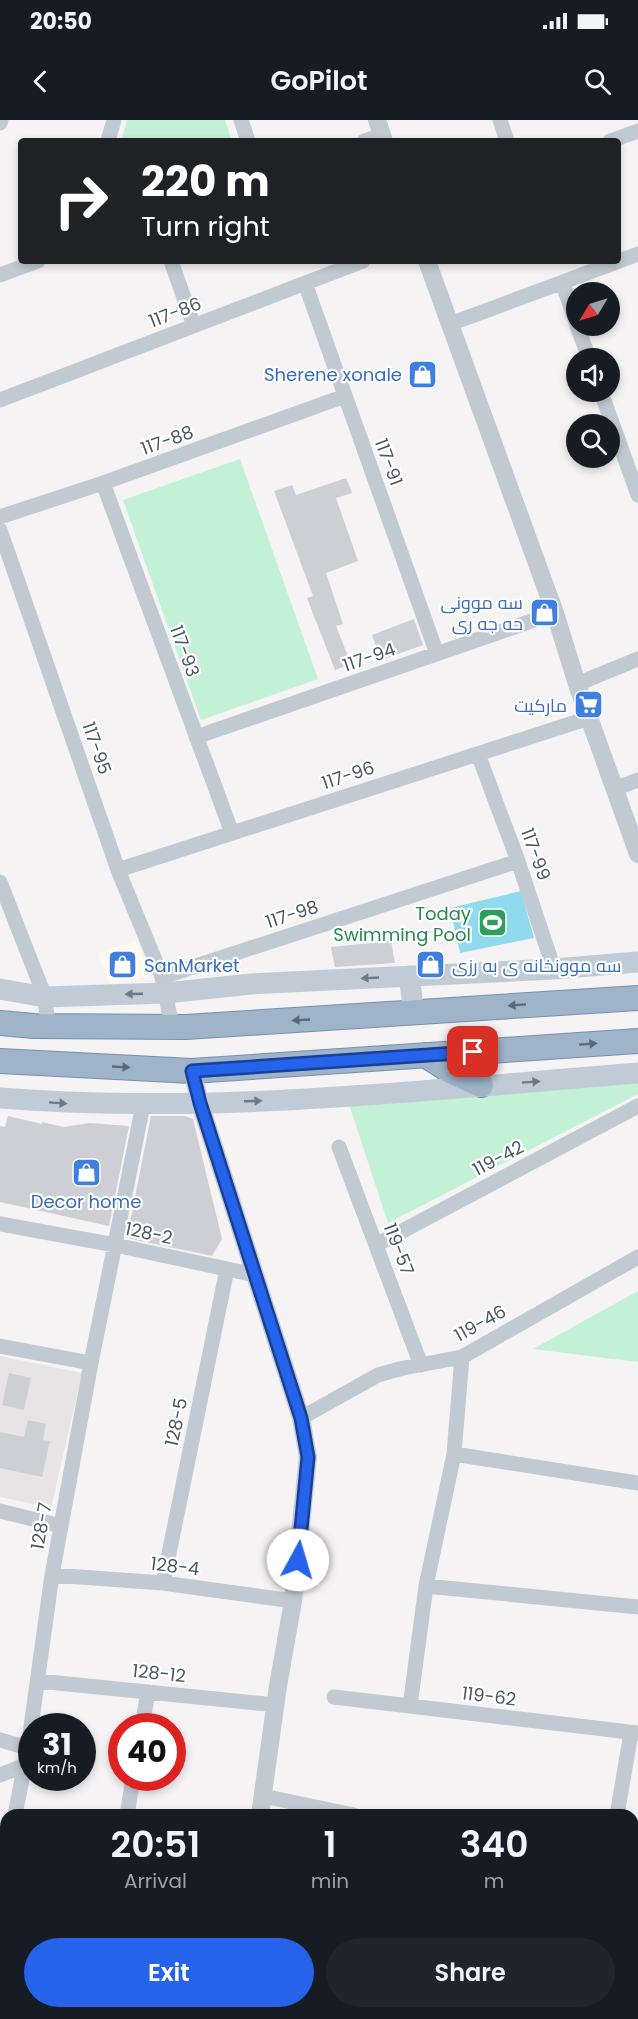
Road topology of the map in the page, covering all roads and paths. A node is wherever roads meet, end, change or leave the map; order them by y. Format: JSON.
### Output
{"nodes":[{"id":1,"x":114,"y":120,"type":"edge"},
{"id":2,"x":241,"y":120,"type":"edge"},
{"id":3,"x":500,"y":120,"type":"edge"},
{"id":4,"x":638,"y":131,"type":"edge"},
{"id":5,"x":109,"y":138,"type":"edge"},
{"id":6,"x":247,"y":138,"type":"edge"},
{"id":7,"x":506,"y":138,"type":"edge"},
{"id":8,"x":618,"y":138,"type":"edge"},
{"id":9,"x":638,"y":254,"type":"edge"},
{"id":10,"x":621,"y":259,"type":"edge"},
{"id":11,"x":30,"y":264,"type":"edge"},
{"id":12,"x":172,"y":264,"type":"edge"},
{"id":13,"x":355,"y":264,"type":"edge"},
{"id":14,"x":428,"y":264,"type":"edge"},
{"id":15,"x":601,"y":264,"type":"edge"},
{"id":16,"x":0,"y":275,"type":"edge"},
{"id":17,"x":562,"y":282,"type":"junction"},
{"id":18,"x":305,"y":283,"type":"junction"},
{"id":19,"x":566,"y":293,"type":"edge"},
{"id":20,"x":450,"y":324,"type":"junction"},
{"id":21,"x":194,"y":326,"type":"junction"},
{"id":22,"x":345,"y":396,"type":"junction"},
{"id":23,"x":0,"y":400,"type":"edge"},
{"id":24,"x":605,"y":402,"type":"edge"},
{"id":25,"x":103,"y":483,"type":"junction"},
{"id":26,"x":638,"y":495,"type":"edge"},
{"id":27,"x":0,"y":517,"type":"edge"},
{"id":28,"x":0,"y":530,"type":"edge"},
{"id":29,"x":555,"y":614,"type":"junction"},
{"id":30,"x":437,"y":654,"type":"junction"},
{"id":31,"x":638,"y":659,"type":"edge"},
{"id":32,"x":577,"y":684,"type":"junction"},
{"id":33,"x":589,"y":718,"type":"junction"},
{"id":34,"x":196,"y":737,"type":"junction"},
{"id":35,"x":478,"y":754,"type":"junction"},
{"id":36,"x":638,"y":780,"type":"edge"},
{"id":37,"x":614,"y":789,"type":"junction"},
{"id":38,"x":232,"y":833,"type":"junction"},
{"id":39,"x":638,"y":854,"type":"edge"},
{"id":40,"x":518,"y":861,"type":"junction"},
{"id":41,"x":118,"y":870,"type":"junction"},
{"id":42,"x":0,"y":882,"type":"edge"},
{"id":43,"x":638,"y":962,"type":"edge"},
{"id":44,"x":554,"y":969,"type":"junction"},
{"id":45,"x":409,"y":976,"type":"junction"},
{"id":46,"x":164,"y":985,"type":"junction"},
{"id":47,"x":0,"y":989,"type":"edge"},
{"id":48,"x":45,"y":997,"type":"junction"},
{"id":49,"x":638,"y":998,"type":"edge"},
{"id":50,"x":414,"y":1013,"type":"junction"},
{"id":51,"x":0,"y":1023,"type":"edge"},
{"id":52,"x":48,"y":1026,"type":"junction"},
{"id":53,"x":172,"y":1027,"type":"junction"},
{"id":54,"x":638,"y":1041,"type":"edge"},
{"id":55,"x":425,"y":1055,"type":"junction"},
{"id":56,"x":0,"y":1061,"type":"edge"},
{"id":57,"x":192,"y":1071,"type":"junction"},
{"id":58,"x":638,"y":1073,"type":"edge"},
{"id":59,"x":481,"y":1085,"type":"junction"},
{"id":60,"x":0,"y":1098,"type":"edge"},
{"id":61,"x":200,"y":1103,"type":"junction"},
{"id":62,"x":143,"y":1105,"type":"junction"},
{"id":63,"x":638,"y":1106,"type":"edge"},
{"id":64,"x":339,"y":1147,"type":"dead end"},
{"id":65,"x":0,"y":1224,"type":"edge"},
{"id":66,"x":115,"y":1245,"type":"junction"},
{"id":67,"x":376,"y":1245,"type":"junction"},
{"id":68,"x":638,"y":1257,"type":"edge"},
{"id":69,"x":227,"y":1269,"type":"junction"},
{"id":70,"x":255,"y":1275,"type":"junction"},
{"id":71,"x":0,"y":1346,"type":"edge"},
{"id":72,"x":462,"y":1357,"type":"junction"},
{"id":73,"x":91,"y":1363,"type":"junction"},
{"id":74,"x":421,"y":1365,"type":"junction"},
{"id":75,"x":301,"y":1418,"type":"junction"},
{"id":76,"x":454,"y":1454,"type":"junction"},
{"id":77,"x":638,"y":1483,"type":"edge"},
{"id":78,"x":0,"y":1511,"type":"edge"},
{"id":79,"x":61,"y":1526,"type":"junction"},
{"id":80,"x":52,"y":1575,"type":"junction"},
{"id":81,"x":163,"y":1583,"type":"junction"},
{"id":82,"x":426,"y":1586,"type":"junction"},
{"id":83,"x":293,"y":1601,"type":"junction"},
{"id":84,"x":638,"y":1607,"type":"edge"},
{"id":85,"x":38,"y":1681,"type":"junction"},
{"id":86,"x":148,"y":1692,"type":"junction"},
{"id":87,"x":334,"y":1697,"type":"dead end"},
{"id":88,"x":276,"y":1705,"type":"junction"},
{"id":89,"x":410,"y":1706,"type":"junction"},
{"id":90,"x":33,"y":1713,"type":"edge"},
{"id":91,"x":144,"y":1713,"type":"edge"},
{"id":92,"x":634,"y":1733,"type":"edge"},
{"id":93,"x":0,"y":1740,"type":"edge"},
{"id":94,"x":18,"y":1745,"type":"edge"},
{"id":95,"x":18,"y":1768,"type":"edge"},
{"id":96,"x":0,"y":1775,"type":"edge"},
{"id":97,"x":19,"y":1791,"type":"edge"},
{"id":98,"x":131,"y":1791,"type":"edge"},
{"id":99,"x":263,"y":1796,"type":"junction"},
{"id":100,"x":16,"y":1809,"type":"edge"},
{"id":101,"x":128,"y":1809,"type":"edge"},
{"id":102,"x":261,"y":1809,"type":"edge"},
{"id":103,"x":325,"y":1809,"type":"edge"},
{"id":104,"x":618,"y":1809,"type":"edge"}],
"edges":[{"from":1,"to":5,"type":"street"},
{"from":2,"to":6,"type":"street"},
{"from":3,"to":7,"type":"street"},
{"from":4,"to":8,"type":"street"},
{"from":9,"to":10,"type":"street"},
{"from":11,"to":16,"type":"street"},
{"from":12,"to":21,"type":"street"},
{"from":13,"to":18,"type":"street","name":"117-86"},
{"from":14,"to":20,"type":"street"},
{"from":15,"to":17,"type":"street"},
{"from":17,"to":19,"type":"street"},
{"from":17,"to":20,"type":"street"},
{"from":18,"to":21,"type":"street","name":"117-86"},
{"from":18,"to":22,"type":"street","name":"117-91"},
{"from":20,"to":29,"type":"street"},
{"from":21,"to":23,"type":"street","name":"117-86"},
{"from":22,"to":25,"type":"street","name":"117-88"},
{"from":22,"to":30,"type":"street","name":"117-91"},
{"from":24,"to":26,"type":"street"},
{"from":25,"to":27,"type":"street","name":"117-88"},
{"from":25,"to":34,"type":"street","name":"117-93"},
{"from":28,"to":41,"type":"street","name":"117-95"},
{"from":29,"to":30,"type":"street","name":"117-94"},
{"from":29,"to":32,"type":"street"},
{"from":30,"to":34,"type":"street","name":"117-94"},
{"from":31,"to":32,"type":"street"},
{"from":32,"to":33,"type":"street"},
{"from":33,"to":35,"type":"street","name":"117-96"},
{"from":33,"to":37,"type":"street"},
{"from":34,"to":38,"type":"street","name":"117-93"},
{"from":35,"to":38,"type":"street","name":"117-96"},
{"from":35,"to":40,"type":"street","name":"117-99"},
{"from":36,"to":37,"type":"street"},
{"from":37,"to":39,"type":"street"},
{"from":38,"to":41,"type":"street","name":"117-96"},
{"from":40,"to":44,"type":"street","name":"117-99"},
{"from":40,"to":46,"type":"street","name":"117-98"},
{"from":41,"to":46,"type":"street","name":"117-95"},
{"from":42,"to":48,"type":"street"},
{"from":43,"to":44,"type":"main road"},
{"from":44,"to":45,"type":"main road"},
{"from":45,"to":46,"type":"main road","one_way":true},
{"from":45,"to":50,"type":"main road"},
{"from":46,"to":48,"type":"main road","one_way":true},
{"from":46,"to":53,"type":"street"},
{"from":47,"to":48,"type":"main road"},
{"from":48,"to":52,"type":"street"},
{"from":49,"to":50,"type":"highway","one_way":true},
{"from":50,"to":53,"type":"highway","one_way":true},
{"from":51,"to":52,"type":"highway"},
{"from":52,"to":53,"type":"highway"},
{"from":55,"to":54,"type":"highway","one_way":true},
{"from":55,"to":57,"type":"highway"},
{"from":55,"to":59,"type":"highway"},
{"from":56,"to":57,"type":"highway","one_way":true},
{"from":57,"to":61,"type":"street"},
{"from":59,"to":58,"type":"main road","one_way":true},
{"from":61,"to":59,"type":"main road","one_way":true},
{"from":60,"to":62,"type":"main road","one_way":true},
{"from":61,"to":62,"type":"main road"},
{"from":61,"to":70,"type":"street"},
{"from":62,"to":66,"type":"street","name":"128-7"},
{"from":63,"to":67,"type":"street","name":"119-42"},
{"from":64,"to":67,"type":"street","name":"119-57"},
{"from":65,"to":66,"type":"street","name":"128-2"},
{"from":66,"to":69,"type":"street","name":"128-2"},
{"from":66,"to":73,"type":"street","name":"128-7"},
{"from":67,"to":74,"type":"street","name":"119-57"},
{"from":68,"to":72,"type":"street","name":"119-46"},
{"from":69,"to":70,"type":"street","name":"128-2"},
{"from":69,"to":81,"type":"street","name":"128-5"},
{"from":70,"to":75,"type":"street"},
{"from":71,"to":73,"type":"street"},
{"from":72,"to":74,"type":"street","name":"119-46"},
{"from":72,"to":76,"type":"street"},
{"from":73,"to":79,"type":"street","name":"128-7"},
{"from":74,"to":75,"type":"street","name":"119-46"},
{"from":75,"to":83,"type":"street"},
{"from":76,"to":77,"type":"street"},
{"from":76,"to":82,"type":"street"},
{"from":78,"to":79,"type":"street"},
{"from":79,"to":80,"type":"street","name":"128-7"},
{"from":80,"to":81,"type":"street","name":"128-4"},
{"from":80,"to":85,"type":"street","name":"128-7"},
{"from":81,"to":83,"type":"street","name":"128-4"},
{"from":82,"to":84,"type":"street"},
{"from":82,"to":89,"type":"street"},
{"from":83,"to":88,"type":"street"},
{"from":85,"to":86,"type":"street","name":"128-12"},
{"from":85,"to":90,"type":"street","name":"128-7"},
{"from":86,"to":88,"type":"street","name":"128-12"},
{"from":86,"to":91,"type":"street"},
{"from":87,"to":89,"type":"street","name":"119-62"},
{"from":88,"to":99,"type":"street"},
{"from":89,"to":92,"type":"street","name":"119-62"},
{"from":92,"to":104,"type":"street"},
{"from":93,"to":94,"type":"street"},
{"from":95,"to":96,"type":"street"},
{"from":97,"to":100,"type":"street","name":"128-7"},
{"from":98,"to":101,"type":"street"},
{"from":99,"to":102,"type":"street"},
{"from":99,"to":103,"type":"street"}]}
